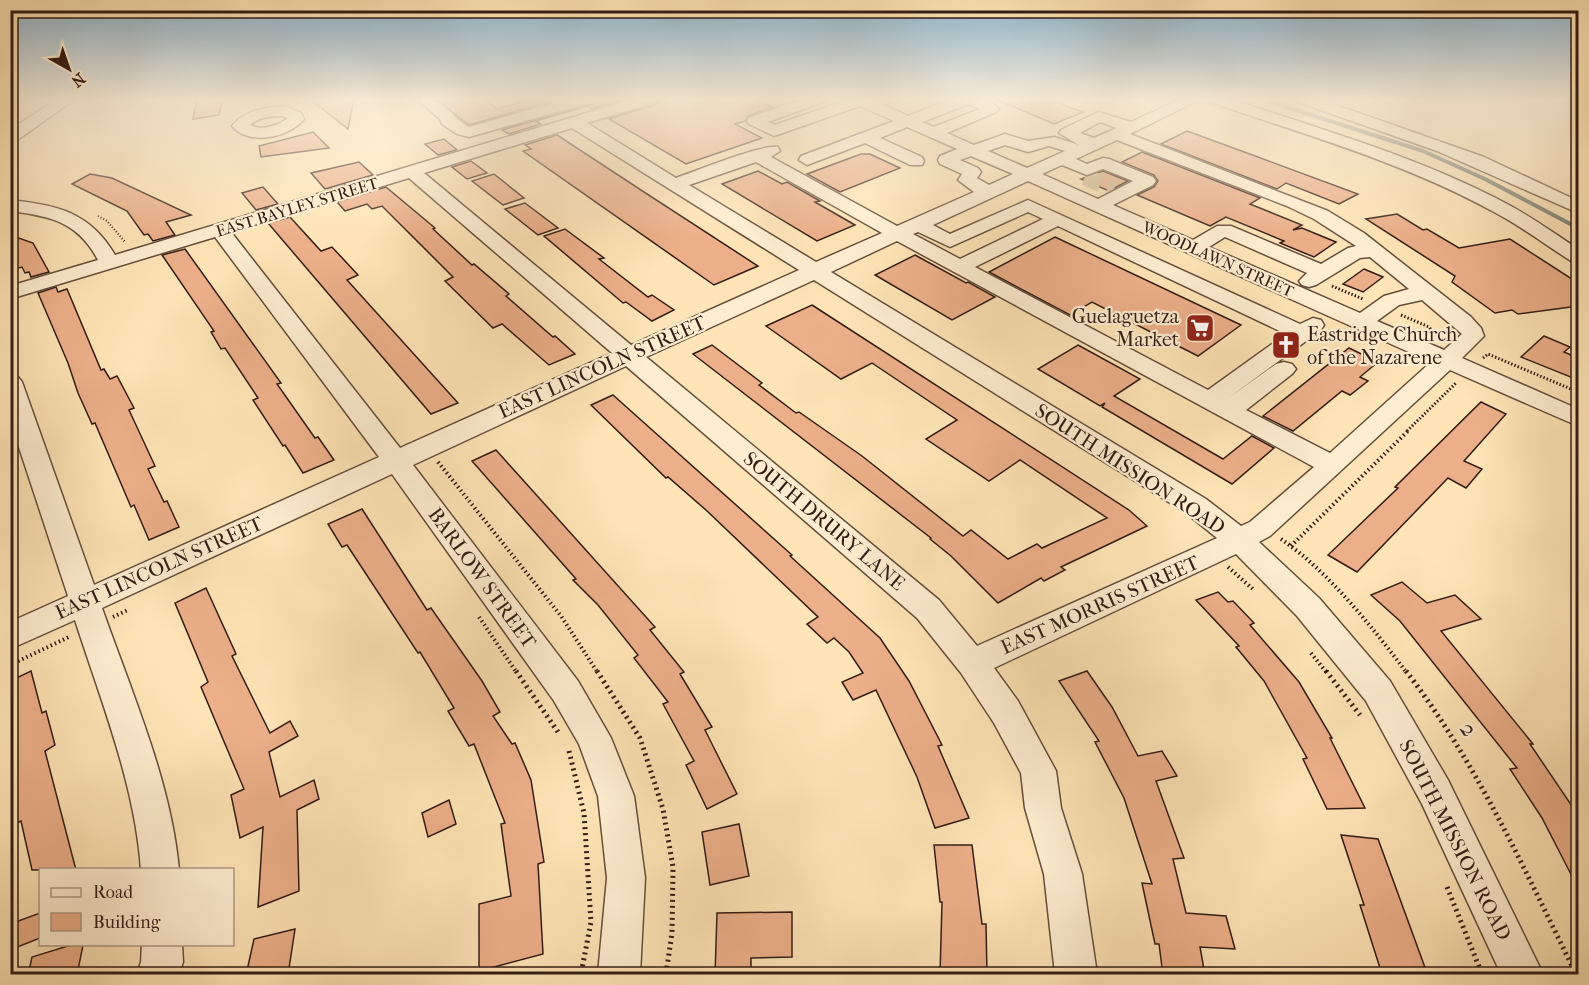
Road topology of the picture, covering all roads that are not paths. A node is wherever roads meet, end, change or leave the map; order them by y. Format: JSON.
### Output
{"nodes":[{"id":1,"x":487,"y":145,"type":"edge"},
{"id":2,"x":625,"y":145,"type":"edge"},
{"id":3,"x":845,"y":145,"type":"edge"},
{"id":4,"x":882,"y":145,"type":"edge"},
{"id":5,"x":960,"y":145,"type":"edge"},
{"id":6,"x":987,"y":145,"type":"edge"},
{"id":7,"x":1061,"y":145,"type":"edge"},
{"id":8,"x":1107,"y":145,"type":"edge"},
{"id":9,"x":1156,"y":145,"type":"edge"},
{"id":10,"x":1351,"y":145,"type":"edge"},
{"id":11,"x":1437,"y":145,"type":"edge"},
{"id":12,"x":779,"y":149,"type":"dead end"},
{"id":13,"x":971,"y":150,"type":"junction"},
{"id":14,"x":756,"y":155,"type":"junction"},
{"id":15,"x":807,"y":160,"type":"dead end"},
{"id":16,"x":916,"y":161,"type":"dead end"},
{"id":17,"x":1087,"y":162,"type":"junction"},
{"id":18,"x":412,"y":172,"type":"junction"},
{"id":19,"x":1026,"y":175,"type":"junction"},
{"id":20,"x":675,"y":184,"type":"junction"},
{"id":21,"x":988,"y":192,"type":"junction"},
{"id":22,"x":1067,"y":193,"type":"junction"},
{"id":23,"x":10,"y":205,"type":"edge"},
{"id":24,"x":1098,"y":206,"type":"junction"},
{"id":25,"x":1035,"y":208,"type":"junction"},
{"id":26,"x":1578,"y":208,"type":"edge"},
{"id":27,"x":1057,"y":219,"type":"junction"},
{"id":28,"x":908,"y":228,"type":"junction"},
{"id":29,"x":220,"y":230,"type":"junction"},
{"id":30,"x":950,"y":242,"type":"junction"},
{"id":31,"x":1200,"y":251,"type":"junction"},
{"id":32,"x":1375,"y":251,"type":"junction"},
{"id":33,"x":1578,"y":257,"type":"edge"},
{"id":34,"x":1290,"y":258,"type":"junction"},
{"id":35,"x":970,"y":262,"type":"junction"},
{"id":36,"x":110,"y":263,"type":"junction"},
{"id":37,"x":813,"y":272,"type":"junction"},
{"id":38,"x":1322,"y":272,"type":"junction"},
{"id":39,"x":1174,"y":273,"type":"junction"},
{"id":40,"x":1261,"y":278,"type":"junction"},
{"id":41,"x":1293,"y":292,"type":"junction"},
{"id":42,"x":10,"y":293,"type":"edge"},
{"id":43,"x":1427,"y":293,"type":"junction"},
{"id":44,"x":1334,"y":310,"type":"junction"},
{"id":45,"x":1362,"y":322,"type":"junction"},
{"id":46,"x":1306,"y":330,"type":"junction"},
{"id":47,"x":628,"y":355,"type":"junction"},
{"id":48,"x":1459,"y":365,"type":"junction"},
{"id":49,"x":10,"y":382,"type":"edge"},
{"id":50,"x":1219,"y":406,"type":"junction"},
{"id":51,"x":1578,"y":418,"type":"edge"},
{"id":52,"x":396,"y":461,"type":"junction"},
{"id":53,"x":1332,"y":466,"type":"junction"},
{"id":54,"x":1239,"y":540,"type":"junction"},
{"id":55,"x":86,"y":602,"type":"junction"},
{"id":56,"x":10,"y":636,"type":"edge"},
{"id":57,"x":972,"y":663,"type":"junction"},
{"id":58,"x":160,"y":868,"type":"edge"},
{"id":59,"x":162,"y":946,"type":"edge"},
{"id":60,"x":158,"y":975,"type":"edge"},
{"id":61,"x":619,"y":975,"type":"edge"},
{"id":62,"x":1076,"y":975,"type":"edge"},
{"id":63,"x":1522,"y":975,"type":"edge"}],
"edges":[{"from":1,"to":18,"type":"street","name":"EAST BAYLEY STREET"},
{"from":2,"to":20,"type":"street","name":"SOUTH MISSION ROAD"},
{"from":3,"to":15,"type":"street"},
{"from":4,"to":16,"type":"street"},
{"from":5,"to":13,"type":"street","name":"WOODLAWN STREET"},
{"from":6,"to":13,"type":"street"},
{"from":7,"to":17,"type":"street"},
{"from":8,"to":17,"type":"street","name":"EAST LINCOLN STREET"},
{"from":9,"to":32,"type":"street"},
{"from":10,"to":33,"type":"street"},
{"from":11,"to":26,"type":"street"},
{"from":12,"to":14,"type":"street"},
{"from":13,"to":19,"type":"street","name":"WOODLAWN STREET"},
{"from":13,"to":21,"type":"street"},
{"from":14,"to":20,"type":"street"},
{"from":14,"to":28,"type":"street"},
{"from":17,"to":19,"type":"street","name":"EAST LINCOLN STREET"},
{"from":17,"to":24,"type":"street"},
{"from":18,"to":29,"type":"street","name":"EAST BAYLEY STREET"},
{"from":18,"to":47,"type":"street","name":"SOUTH DRURY LANE"},
{"from":19,"to":21,"type":"street","name":"EAST LINCOLN STREET"},
{"from":19,"to":22,"type":"street","name":"WOODLAWN STREET"},
{"from":20,"to":37,"type":"street","name":"SOUTH MISSION ROAD"},
{"from":21,"to":28,"type":"street","name":"EAST LINCOLN STREET"},
{"from":22,"to":24,"type":"street","name":"WOODLAWN STREET"},
{"from":22,"to":25,"type":"street"},
{"from":23,"to":36,"type":"street"},
{"from":24,"to":31,"type":"street","name":"WOODLAWN STREET"},
{"from":25,"to":27,"type":"street"},
{"from":25,"to":30,"type":"street"},
{"from":27,"to":35,"type":"street"},
{"from":27,"to":39,"type":"street"},
{"from":28,"to":30,"type":"street"},
{"from":28,"to":35,"type":"street"},
{"from":28,"to":37,"type":"street","name":"EAST LINCOLN STREET"},
{"from":29,"to":36,"type":"street","name":"EAST BAYLEY STREET"},
{"from":29,"to":52,"type":"street","name":"BARLOW STREET"},
{"from":30,"to":35,"type":"street"},
{"from":31,"to":34,"type":"street"},
{"from":31,"to":39,"type":"street"},
{"from":31,"to":40,"type":"street","name":"WOODLAWN STREET"},
{"from":32,"to":38,"type":"street"},
{"from":32,"to":43,"type":"street"},
{"from":34,"to":38,"type":"street"},
{"from":34,"to":40,"type":"street"},
{"from":35,"to":50,"type":"street"},
{"from":36,"to":42,"type":"street","name":"EAST BAYLEY STREET"},
{"from":37,"to":47,"type":"street","name":"EAST LINCOLN STREET"},
{"from":37,"to":54,"type":"street","name":"SOUTH MISSION ROAD"},
{"from":38,"to":41,"type":"street"},
{"from":39,"to":46,"type":"street"},
{"from":40,"to":41,"type":"street","name":"WOODLAWN STREET"},
{"from":41,"to":44,"type":"street","name":"WOODLAWN STREET"},
{"from":43,"to":45,"type":"street"},
{"from":43,"to":48,"type":"street","name":"EAST MORRIS STREET"},
{"from":44,"to":45,"type":"street","name":"WOODLAWN STREET"},
{"from":44,"to":46,"type":"street"},
{"from":45,"to":48,"type":"street","name":"WOODLAWN STREET"},
{"from":46,"to":50,"type":"street"},
{"from":47,"to":52,"type":"street","name":"EAST LINCOLN STREET"},
{"from":47,"to":57,"type":"street","name":"SOUTH DRURY LANE"},
{"from":48,"to":51,"type":"street","name":"WOODLAWN STREET"},
{"from":48,"to":53,"type":"street","name":"EAST MORRIS STREET"},
{"from":49,"to":55,"type":"street"},
{"from":50,"to":53,"type":"street"},
{"from":52,"to":55,"type":"street","name":"EAST LINCOLN STREET"},
{"from":52,"to":61,"type":"street","name":"BARLOW STREET"},
{"from":53,"to":54,"type":"street","name":"EAST MORRIS STREET"},
{"from":54,"to":57,"type":"street","name":"EAST MORRIS STREET"},
{"from":54,"to":63,"type":"street","name":"SOUTH MISSION ROAD"},
{"from":55,"to":56,"type":"street","name":"EAST LINCOLN STREET"},
{"from":55,"to":58,"type":"street"},
{"from":57,"to":62,"type":"street","name":"SOUTH DRURY LANE"},
{"from":59,"to":60,"type":"street"}]}
